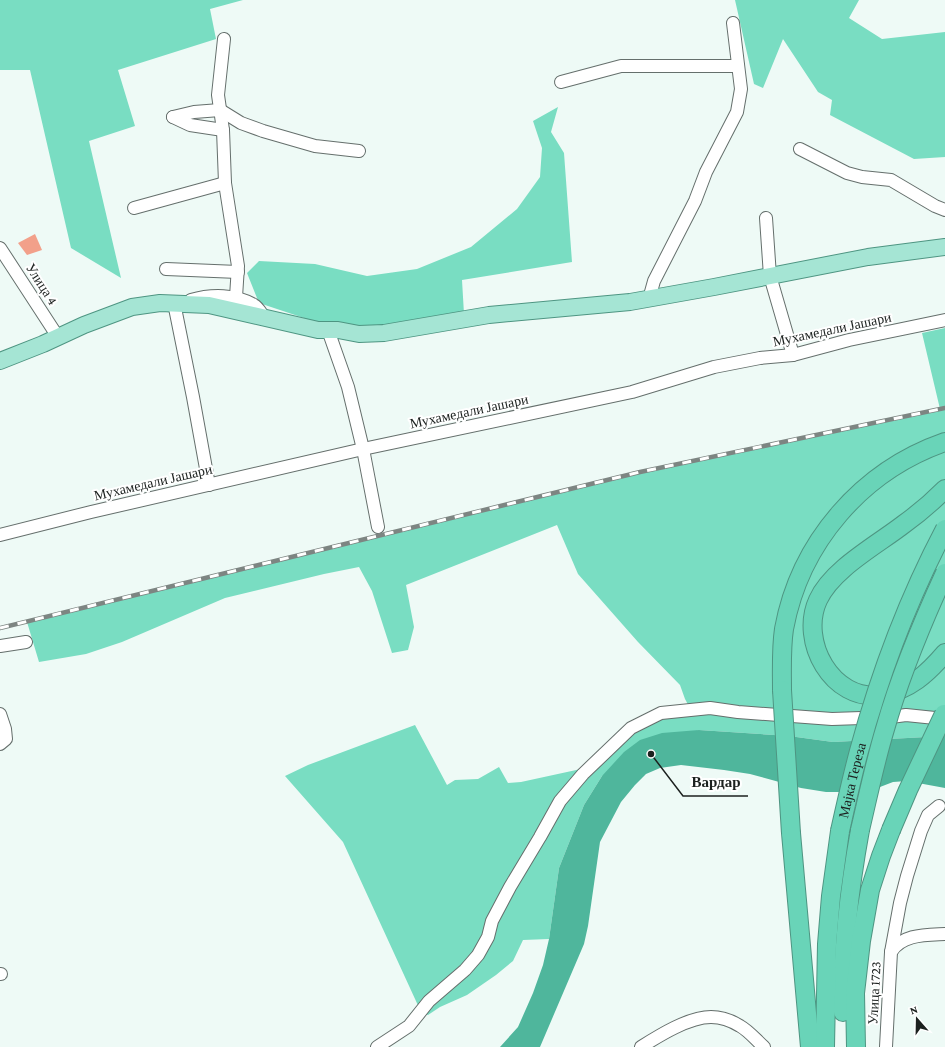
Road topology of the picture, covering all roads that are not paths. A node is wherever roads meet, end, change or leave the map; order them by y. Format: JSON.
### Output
{"nodes":[{"id":1,"x":733,"y":23,"type":"dead end"},
{"id":2,"x":224,"y":39,"type":"dead end"},
{"id":3,"x":738,"y":66,"type":"junction"},
{"id":4,"x":561,"y":82,"type":"dead end"},
{"id":5,"x":220,"y":110,"type":"junction"},
{"id":6,"x":224,"y":130,"type":"junction"},
{"id":7,"x":800,"y":149,"type":"dead end"},
{"id":8,"x":359,"y":151,"type":"dead end"},
{"id":9,"x":225,"y":183,"type":"junction"},
{"id":10,"x":134,"y":208,"type":"dead end"},
{"id":11,"x":945,"y":210,"type":"edge"},
{"id":12,"x":766,"y":218,"type":"dead end"},
{"id":13,"x":945,"y":247,"type":"edge"},
{"id":14,"x":0,"y":248,"type":"edge"},
{"id":15,"x":166,"y":269,"type":"dead end"},
{"id":16,"x":238,"y":272,"type":"junction"},
{"id":17,"x":770,"y":276,"type":"junction"},
{"id":18,"x":236,"y":297,"type":"junction"},
{"id":19,"x":649,"y":299,"type":"junction"},
{"id":20,"x":178,"y":303,"type":"junction"},
{"id":21,"x":264,"y":317,"type":"junction"},
{"id":22,"x":945,"y":320,"type":"edge"},
{"id":23,"x":328,"y":330,"type":"junction"},
{"id":24,"x":58,"y":337,"type":"junction"},
{"id":25,"x":793,"y":355,"type":"junction"},
{"id":26,"x":0,"y":361,"type":"edge"},
{"id":27,"x":945,"y":442,"type":"edge"},
{"id":28,"x":363,"y":449,"type":"junction"},
{"id":29,"x":209,"y":485,"type":"junction"},
{"id":30,"x":945,"y":489,"type":"edge"},
{"id":31,"x":378,"y":527,"type":"dead end"},
{"id":32,"x":945,"y":529,"type":"edge"},
{"id":33,"x":0,"y":535,"type":"edge"},
{"id":34,"x":945,"y":572,"type":"edge"},
{"id":35,"x":26,"y":642,"type":"dead end"},
{"id":36,"x":0,"y":646,"type":"edge"},
{"id":37,"x":945,"y":653,"type":"edge"},
{"id":38,"x":0,"y":714,"type":"edge"},
{"id":39,"x":945,"y":715,"type":"edge"},
{"id":40,"x":0,"y":744,"type":"edge"},
{"id":41,"x":939,"y":806,"type":"dead end"},
{"id":42,"x":945,"y":934,"type":"edge"},
{"id":43,"x":891,"y":952,"type":"junction"},
{"id":44,"x":377,"y":1047,"type":"edge"},
{"id":45,"x":641,"y":1047,"type":"edge"},
{"id":46,"x":764,"y":1047,"type":"edge"},
{"id":47,"x":810,"y":1047,"type":"edge"},
{"id":48,"x":825,"y":1047,"type":"edge"},
{"id":49,"x":844,"y":1047,"type":"edge"},
{"id":50,"x":856,"y":1047,"type":"edge"},
{"id":51,"x":886,"y":1047,"type":"edge"}],
"edges":[{"from":1,"to":3,"type":"street"},
{"from":2,"to":5,"type":"street"},
{"from":3,"to":4,"type":"street"},
{"from":3,"to":19,"type":"street"},
{"from":5,"to":6,"type":"street"},
{"from":5,"to":6,"type":"street"},
{"from":5,"to":8,"type":"street"},
{"from":6,"to":9,"type":"street"},
{"from":7,"to":11,"type":"street"},
{"from":9,"to":10,"type":"street"},
{"from":9,"to":16,"type":"street"},
{"from":12,"to":17,"type":"street"},
{"from":13,"to":17,"type":"main road"},
{"from":14,"to":24,"type":"street","name":"Улица 4"},
{"from":15,"to":16,"type":"street"},
{"from":16,"to":18,"type":"street"},
{"from":17,"to":19,"type":"main road"},
{"from":17,"to":25,"type":"street"},
{"from":18,"to":20,"type":"street"},
{"from":18,"to":21,"type":"street"},
{"from":19,"to":23,"type":"main road"},
{"from":20,"to":21,"type":"main road"},
{"from":20,"to":24,"type":"main road"},
{"from":20,"to":29,"type":"street"},
{"from":21,"to":23,"type":"main road"},
{"from":22,"to":25,"type":"street","name":"Мухамедали Јашари"},
{"from":23,"to":28,"type":"street"},
{"from":24,"to":26,"type":"main road"},
{"from":25,"to":28,"type":"street","name":"Мухамедали Јашари"},
{"from":27,"to":47,"type":"highway","bridge":true},
{"from":28,"to":29,"type":"street","name":"Мухамедали Јашари"},
{"from":28,"to":31,"type":"street"},
{"from":29,"to":33,"type":"street","name":"Мухамедали Јашари"},
{"from":30,"to":37,"type":"highway"},
{"from":32,"to":48,"type":"highway","name":"Мајка Тереза","bridge":true},
{"from":34,"to":49,"type":"highway","name":"Мајка Тереза","bridge":true},
{"from":35,"to":36,"type":"street"},
{"from":38,"to":40,"type":"street"},
{"from":39,"to":44,"type":"street"},
{"from":39,"to":50,"type":"highway","bridge":true},
{"from":41,"to":43,"type":"street"},
{"from":42,"to":43,"type":"street","name":"Улица 1723"},
{"from":43,"to":51,"type":"street","name":"Улица 1723"},
{"from":45,"to":46,"type":"street"}]}
